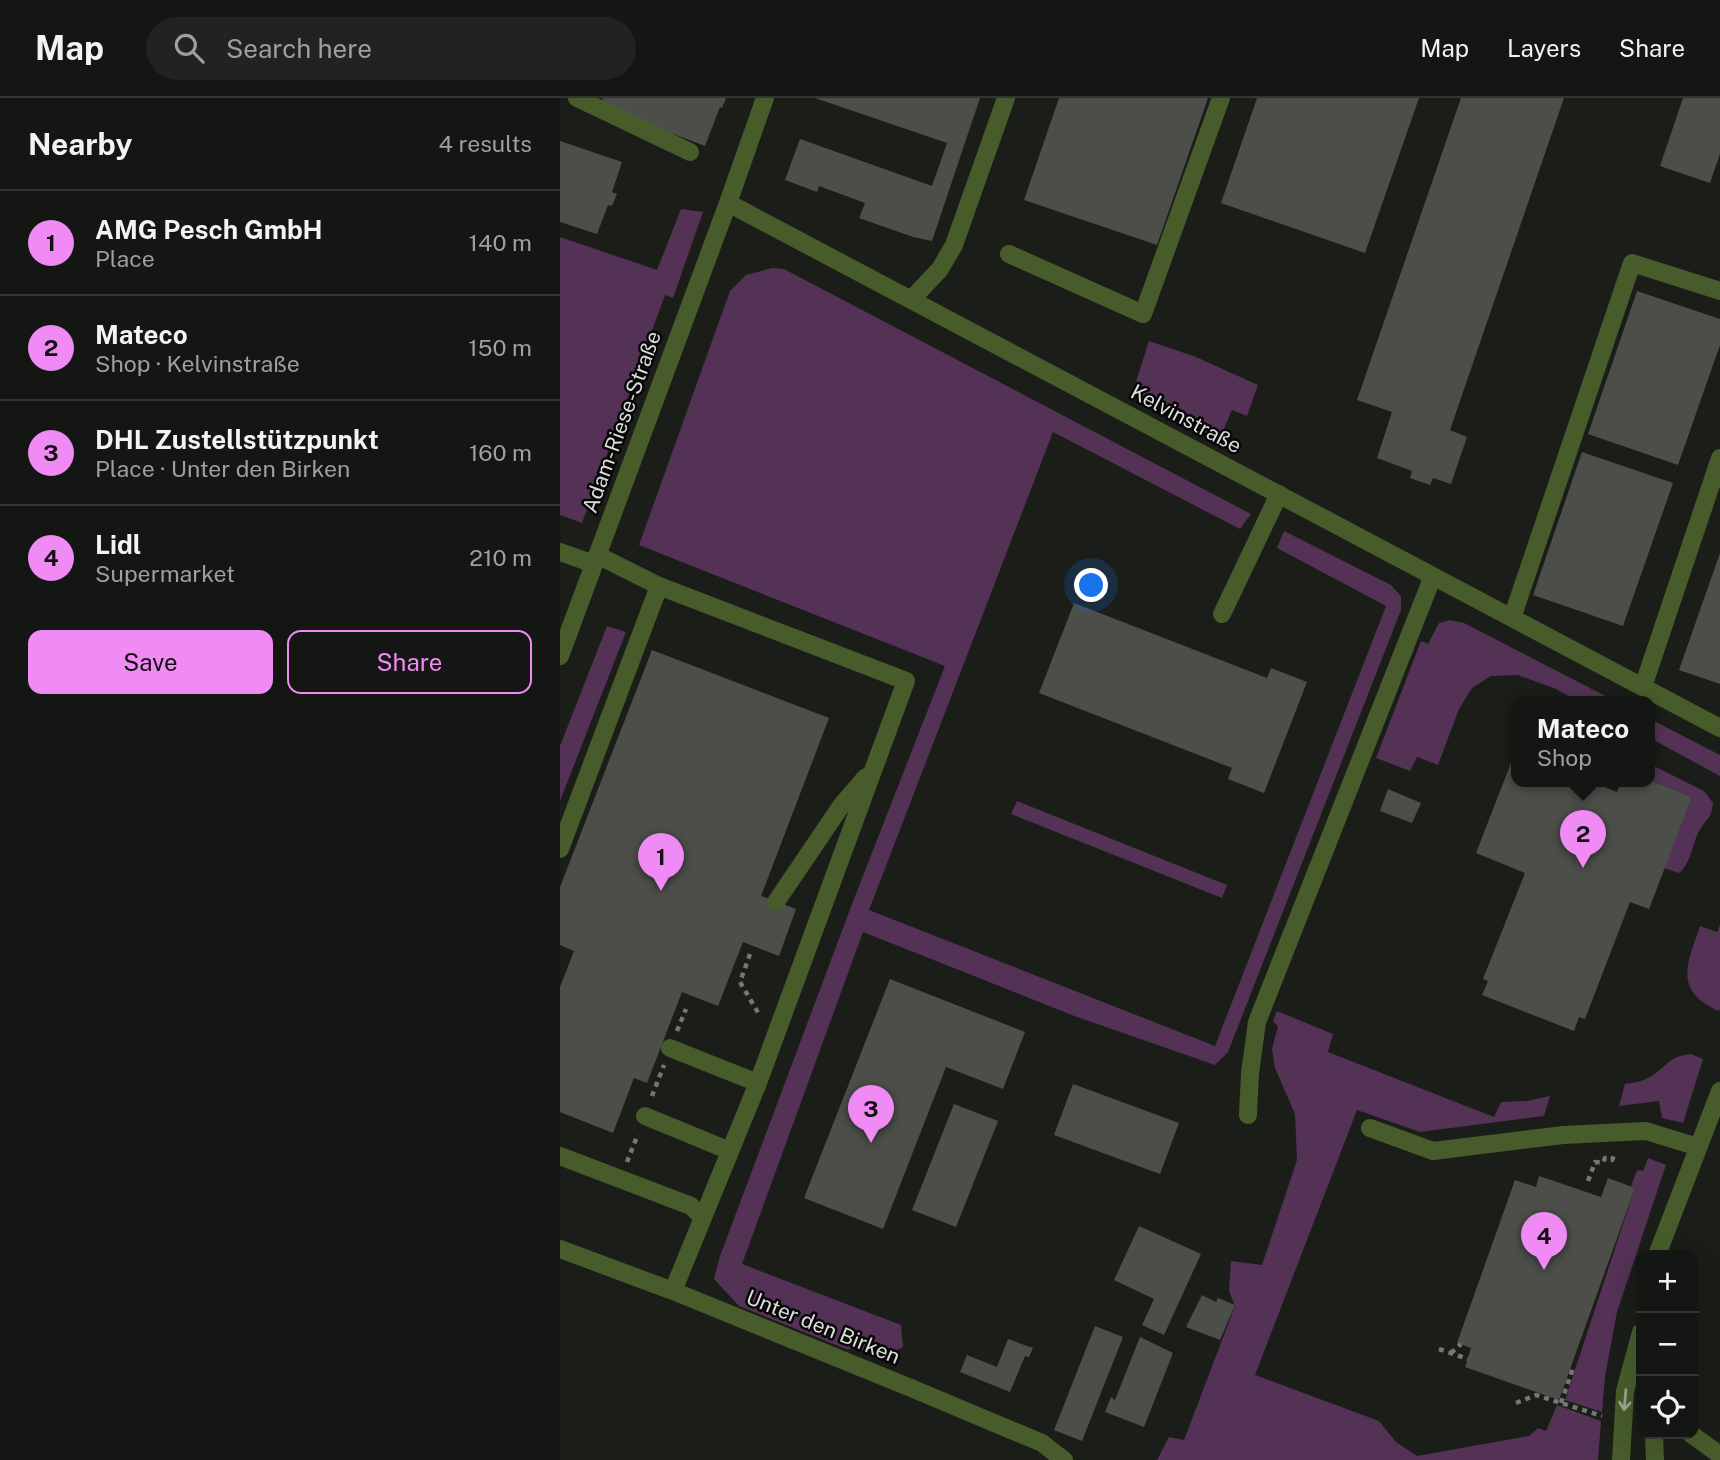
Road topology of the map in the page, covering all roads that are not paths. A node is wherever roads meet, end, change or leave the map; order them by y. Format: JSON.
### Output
{"nodes":[{"id":1,"x":577,"y":98,"type":"edge"},
{"id":2,"x":765,"y":98,"type":"edge"},
{"id":3,"x":1006,"y":98,"type":"edge"},
{"id":4,"x":1221,"y":98,"type":"edge"},
{"id":5,"x":690,"y":152,"type":"dead end"},
{"id":6,"x":728,"y":203,"type":"junction"},
{"id":7,"x":1009,"y":254,"type":"dead end"},
{"id":8,"x":1720,"y":291,"type":"edge"},
{"id":9,"x":911,"y":300,"type":"junction"},
{"id":10,"x":1720,"y":458,"type":"edge"},
{"id":11,"x":1279,"y":494,"type":"junction"},
{"id":12,"x":560,"y":552,"type":"edge"},
{"id":13,"x":596,"y":560,"type":"junction"},
{"id":14,"x":1433,"y":576,"type":"junction"},
{"id":15,"x":659,"y":586,"type":"junction"},
{"id":16,"x":1222,"y":614,"type":"dead end"},
{"id":17,"x":1512,"y":618,"type":"junction"},
{"id":18,"x":560,"y":656,"type":"edge"},
{"id":19,"x":1643,"y":687,"type":"junction"},
{"id":20,"x":1720,"y":728,"type":"edge"},
{"id":21,"x":875,"y":767,"type":"junction"},
{"id":22,"x":560,"y":849,"type":"edge"},
{"id":23,"x":776,"y":902,"type":"dead end"},
{"id":24,"x":670,"y":1048,"type":"dead end"},
{"id":25,"x":758,"y":1083,"type":"junction"},
{"id":26,"x":1720,"y":1091,"type":"edge"},
{"id":27,"x":1248,"y":1115,"type":"dead end"},
{"id":28,"x":645,"y":1116,"type":"dead end"},
{"id":29,"x":1370,"y":1128,"type":"dead end"},
{"id":30,"x":1698,"y":1147,"type":"junction"},
{"id":31,"x":730,"y":1151,"type":"junction"},
{"id":32,"x":560,"y":1156,"type":"edge"},
{"id":33,"x":703,"y":1218,"type":"junction"},
{"id":34,"x":560,"y":1249,"type":"edge"},
{"id":35,"x":1659,"y":1250,"type":"edge"},
{"id":36,"x":673,"y":1291,"type":"junction"},
{"id":37,"x":1636,"y":1357,"type":"edge"},
{"id":38,"x":1654,"y":1439,"type":"edge"},
{"id":39,"x":1698,"y":1439,"type":"edge"},
{"id":40,"x":1720,"y":1455,"type":"edge"},
{"id":41,"x":1064,"y":1460,"type":"edge"},
{"id":42,"x":1622,"y":1460,"type":"edge"},
{"id":43,"x":1656,"y":1460,"type":"edge"}],
"edges":[{"from":1,"to":5,"type":"street"},
{"from":2,"to":6,"type":"street"},
{"from":3,"to":9,"type":"street"},
{"from":4,"to":7,"type":"street"},
{"from":6,"to":9,"type":"street","name":"Kelvinstraße"},
{"from":6,"to":13,"type":"street","name":"Adam-Riese-Straße"},
{"from":8,"to":17,"type":"street"},
{"from":9,"to":11,"type":"street","name":"Kelvinstraße"},
{"from":10,"to":19,"type":"street"},
{"from":11,"to":14,"type":"street","name":"Kelvinstraße"},
{"from":11,"to":16,"type":"street"},
{"from":12,"to":13,"type":"street"},
{"from":13,"to":15,"type":"street"},
{"from":13,"to":18,"type":"street","name":"Adam-Riese-Straße"},
{"from":14,"to":17,"type":"street","name":"Kelvinstraße"},
{"from":14,"to":27,"type":"street"},
{"from":15,"to":21,"type":"street"},
{"from":15,"to":22,"type":"street"},
{"from":17,"to":19,"type":"street","name":"Kelvinstraße"},
{"from":19,"to":20,"type":"street","name":"Kelvinstraße"},
{"from":21,"to":23,"type":"street"},
{"from":21,"to":25,"type":"street"},
{"from":24,"to":25,"type":"street"},
{"from":25,"to":31,"type":"street"},
{"from":26,"to":30,"type":"street"},
{"from":28,"to":31,"type":"street"},
{"from":29,"to":30,"type":"street"},
{"from":30,"to":35,"type":"street"},
{"from":31,"to":33,"type":"street"},
{"from":32,"to":33,"type":"street"},
{"from":33,"to":36,"type":"street"},
{"from":34,"to":36,"type":"street","name":"Unter den Birken"},
{"from":36,"to":41,"type":"street","name":"Unter den Birken"},
{"from":37,"to":42,"type":"street","one_way":true},
{"from":38,"to":43,"type":"street"},
{"from":39,"to":40,"type":"street"}]}
